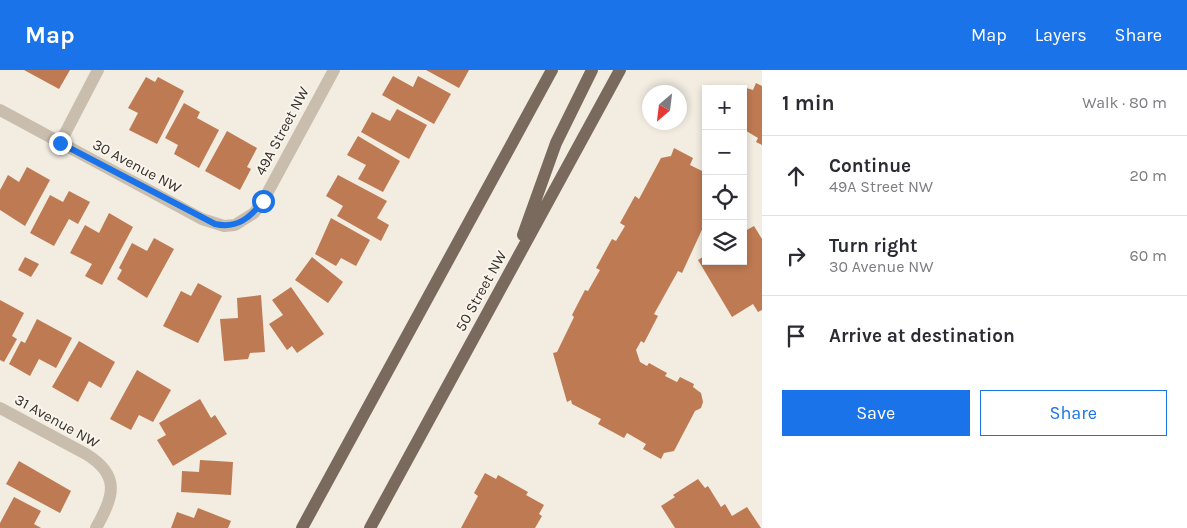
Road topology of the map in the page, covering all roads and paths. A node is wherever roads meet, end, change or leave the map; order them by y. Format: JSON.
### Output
{"nodes":[{"id":1,"x":98,"y":70,"type":"edge"},
{"id":2,"x":334,"y":70,"type":"edge"},
{"id":3,"x":552,"y":70,"type":"edge"},
{"id":4,"x":592,"y":70,"type":"edge"},
{"id":5,"x":620,"y":70,"type":"edge"},
{"id":6,"x":628,"y":70,"type":"edge"},
{"id":7,"x":0,"y":110,"type":"edge"},
{"id":8,"x":587,"y":130,"type":"junction"},
{"id":9,"x":60,"y":143,"type":"junction"},
{"id":10,"x":235,"y":225,"type":"joint"},
{"id":11,"x":510,"y":272,"type":"junction"},
{"id":12,"x":0,"y":408,"type":"edge"},
{"id":13,"x":96,"y":528,"type":"edge"},
{"id":14,"x":302,"y":528,"type":"edge"},
{"id":15,"x":370,"y":528,"type":"edge"}],
"edges":[{"from":1,"to":9,"type":"street"},
{"from":2,"to":10,"type":"street","name":"49A Street NW"},
{"from":3,"to":14,"type":"main road"},
{"from":4,"to":11,"type":"main road"},
{"from":5,"to":8,"type":"main road","name":"50 Street NW"},
{"from":6,"to":8,"type":"main road"},
{"from":7,"to":9,"type":"street","name":"30 Avenue NW"},
{"from":8,"to":11,"type":"main road","name":"50 Street NW"},
{"from":9,"to":10,"type":"street","name":"30 Avenue NW"},
{"from":11,"to":15,"type":"main road","name":"50 Street NW"},
{"from":12,"to":13,"type":"street","name":"31 Avenue NW"}]}
